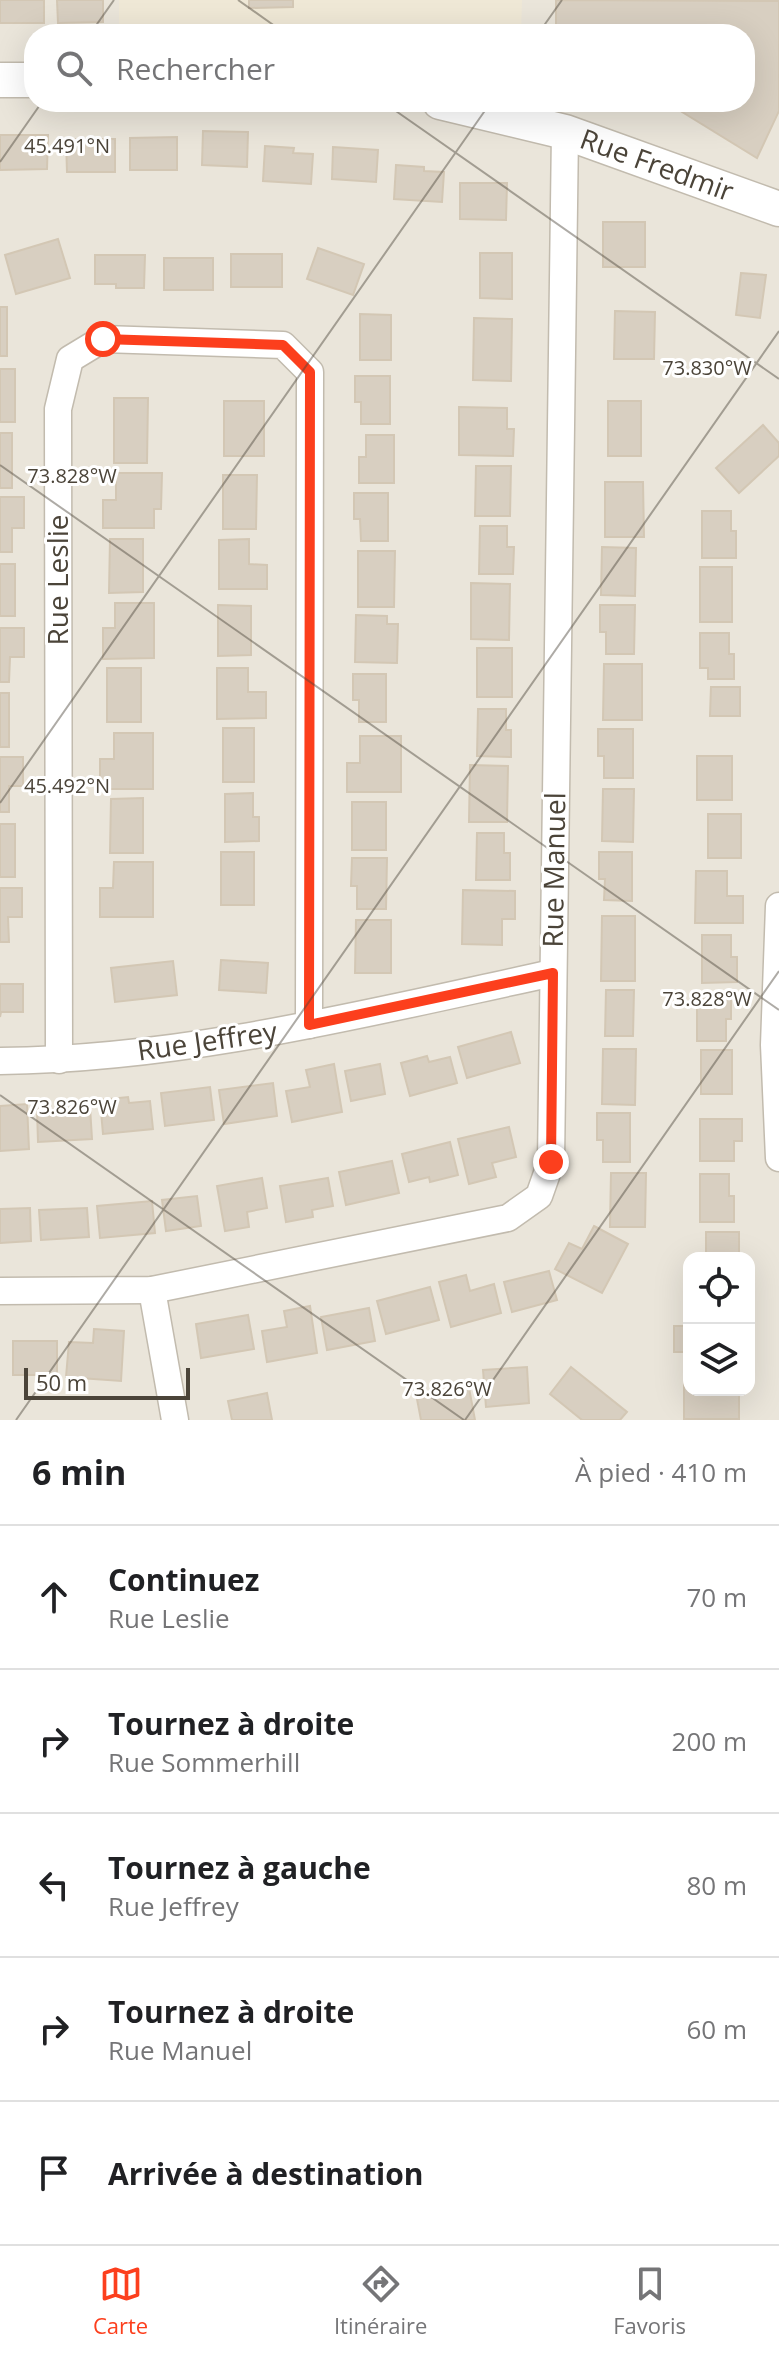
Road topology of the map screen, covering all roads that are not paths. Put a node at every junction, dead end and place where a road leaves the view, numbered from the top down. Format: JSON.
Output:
{"nodes":[{"id":1,"x":0,"y":80,"type":"edge"},
{"id":2,"x":24,"y":80,"type":"edge"},
{"id":3,"x":482,"y":112,"type":"edge"},
{"id":4,"x":565,"y":132,"type":"junction"},
{"id":5,"x":779,"y":209,"type":"edge"},
{"id":6,"x":779,"y":906,"type":"edge"},
{"id":7,"x":553,"y":973,"type":"junction"},
{"id":8,"x":309,"y":1025,"type":"junction"},
{"id":9,"x":777,"y":1045,"type":"edge"},
{"id":10,"x":59,"y":1060,"type":"junction"},
{"id":11,"x":0,"y":1061,"type":"edge"},
{"id":12,"x":779,"y":1158,"type":"edge"},
{"id":13,"x":152,"y":1290,"type":"junction"},
{"id":14,"x":0,"y":1291,"type":"edge"},
{"id":15,"x":175,"y":1420,"type":"edge"}],
"edges":[{"from":1,"to":2,"type":"street"},
{"from":3,"to":4,"type":"street","name":"Rue Fredmir"},
{"from":4,"to":5,"type":"street","name":"Rue Fredmir"},
{"from":4,"to":7,"type":"street","name":"Rue Manuel"},
{"from":6,"to":9,"type":"street"},
{"from":7,"to":8,"type":"street","name":"Rue Jeffrey"},
{"from":7,"to":13,"type":"street","name":"Rue Manuel"},
{"from":8,"to":10,"type":"street","name":"Rue Jeffrey"},
{"from":8,"to":10,"type":"street","name":"Rue Leslie"},
{"from":9,"to":12,"type":"street"},
{"from":10,"to":11,"type":"street","name":"Rue Jeffrey"},
{"from":13,"to":14,"type":"street","name":"Rue Manuel"},
{"from":13,"to":15,"type":"street"}]}
